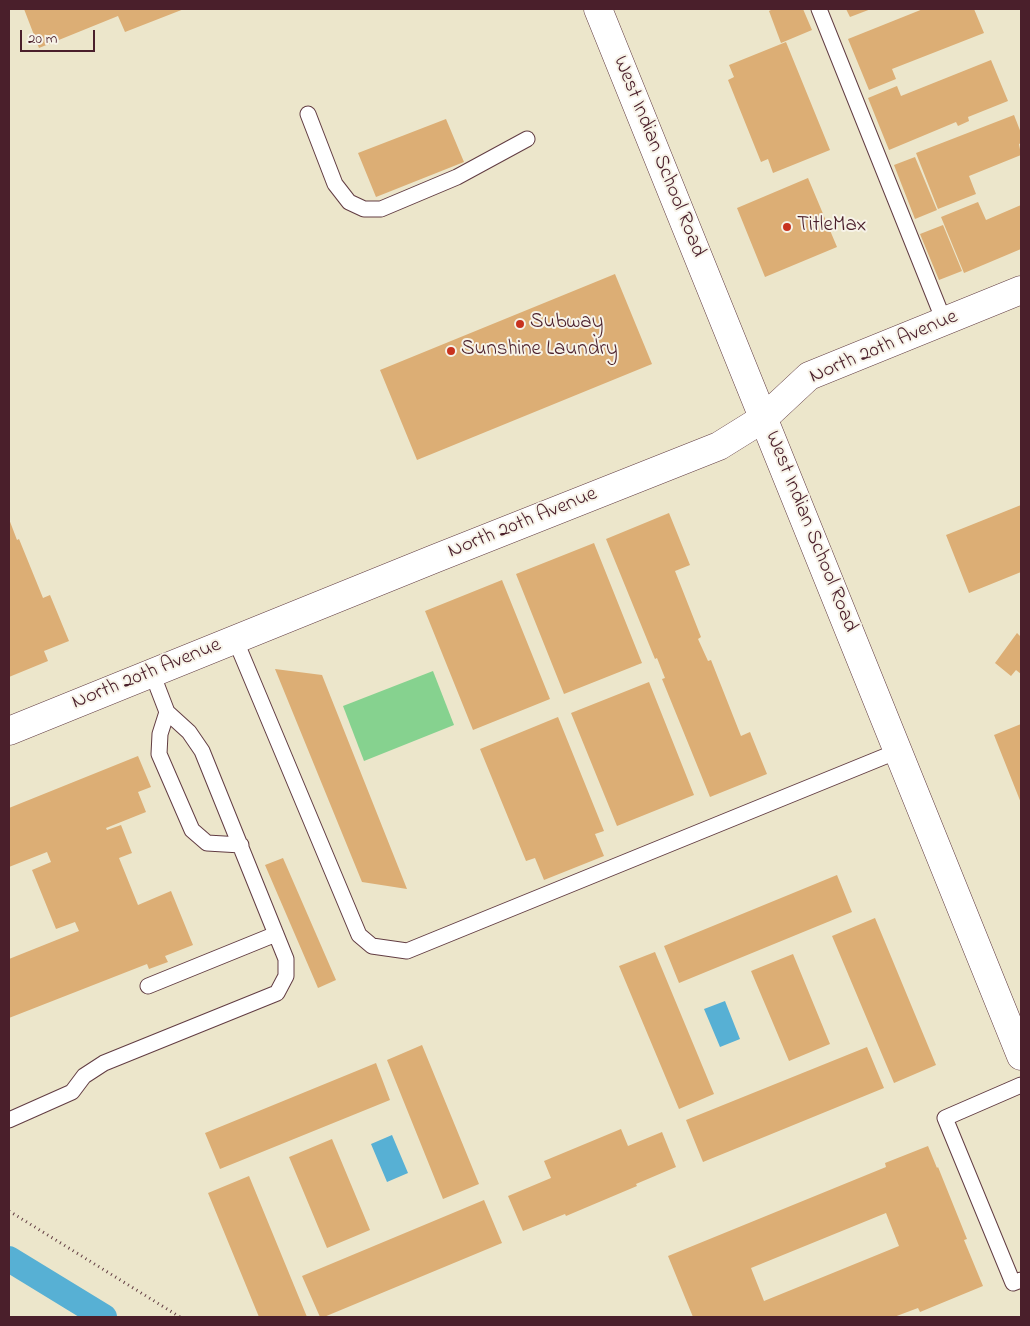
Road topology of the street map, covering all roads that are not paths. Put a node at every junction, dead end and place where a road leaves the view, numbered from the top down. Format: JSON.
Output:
{"nodes":[{"id":1,"x":598,"y":9,"type":"edge"},
{"id":2,"x":819,"y":9,"type":"edge"},
{"id":3,"x":308,"y":114,"type":"dead end"},
{"id":4,"x":527,"y":139,"type":"dead end"},
{"id":5,"x":1021,"y":290,"type":"edge"},
{"id":6,"x":944,"y":321,"type":"junction"},
{"id":7,"x":764,"y":418,"type":"junction"},
{"id":8,"x":235,"y":639,"type":"junction"},
{"id":9,"x":152,"y":673,"type":"junction"},
{"id":10,"x":167,"y":712,"type":"junction"},
{"id":11,"x":9,"y":731,"type":"edge"},
{"id":12,"x":898,"y":751,"type":"junction"},
{"id":13,"x":241,"y":845,"type":"junction"},
{"id":14,"x":276,"y":934,"type":"junction"},
{"id":15,"x":148,"y":986,"type":"dead end"},
{"id":16,"x":1021,"y":1056,"type":"edge"},
{"id":17,"x":1021,"y":1085,"type":"edge"},
{"id":18,"x":9,"y":1120,"type":"edge"},
{"id":19,"x":1021,"y":1280,"type":"edge"}],
"edges":[{"from":1,"to":7,"type":"main road","name":"West Indian School Road"},
{"from":2,"to":6,"type":"lane"},
{"from":3,"to":4,"type":"lane"},
{"from":5,"to":6,"type":"main road","name":"North 20th Avenue"},
{"from":6,"to":7,"type":"main road","name":"North 20th Avenue"},
{"from":7,"to":8,"type":"main road","name":"North 20th Avenue"},
{"from":7,"to":12,"type":"main road","name":"West Indian School Road"},
{"from":8,"to":9,"type":"main road","name":"North 20th Avenue"},
{"from":8,"to":12,"type":"lane"},
{"from":9,"to":10,"type":"lane"},
{"from":9,"to":11,"type":"main road","name":"North 20th Avenue"},
{"from":10,"to":13,"type":"lane"},
{"from":10,"to":13,"type":"lane"},
{"from":12,"to":16,"type":"main road","name":"West Indian School Road"},
{"from":13,"to":14,"type":"lane"},
{"from":14,"to":15,"type":"lane"},
{"from":14,"to":18,"type":"lane"},
{"from":17,"to":19,"type":"lane"}]}
